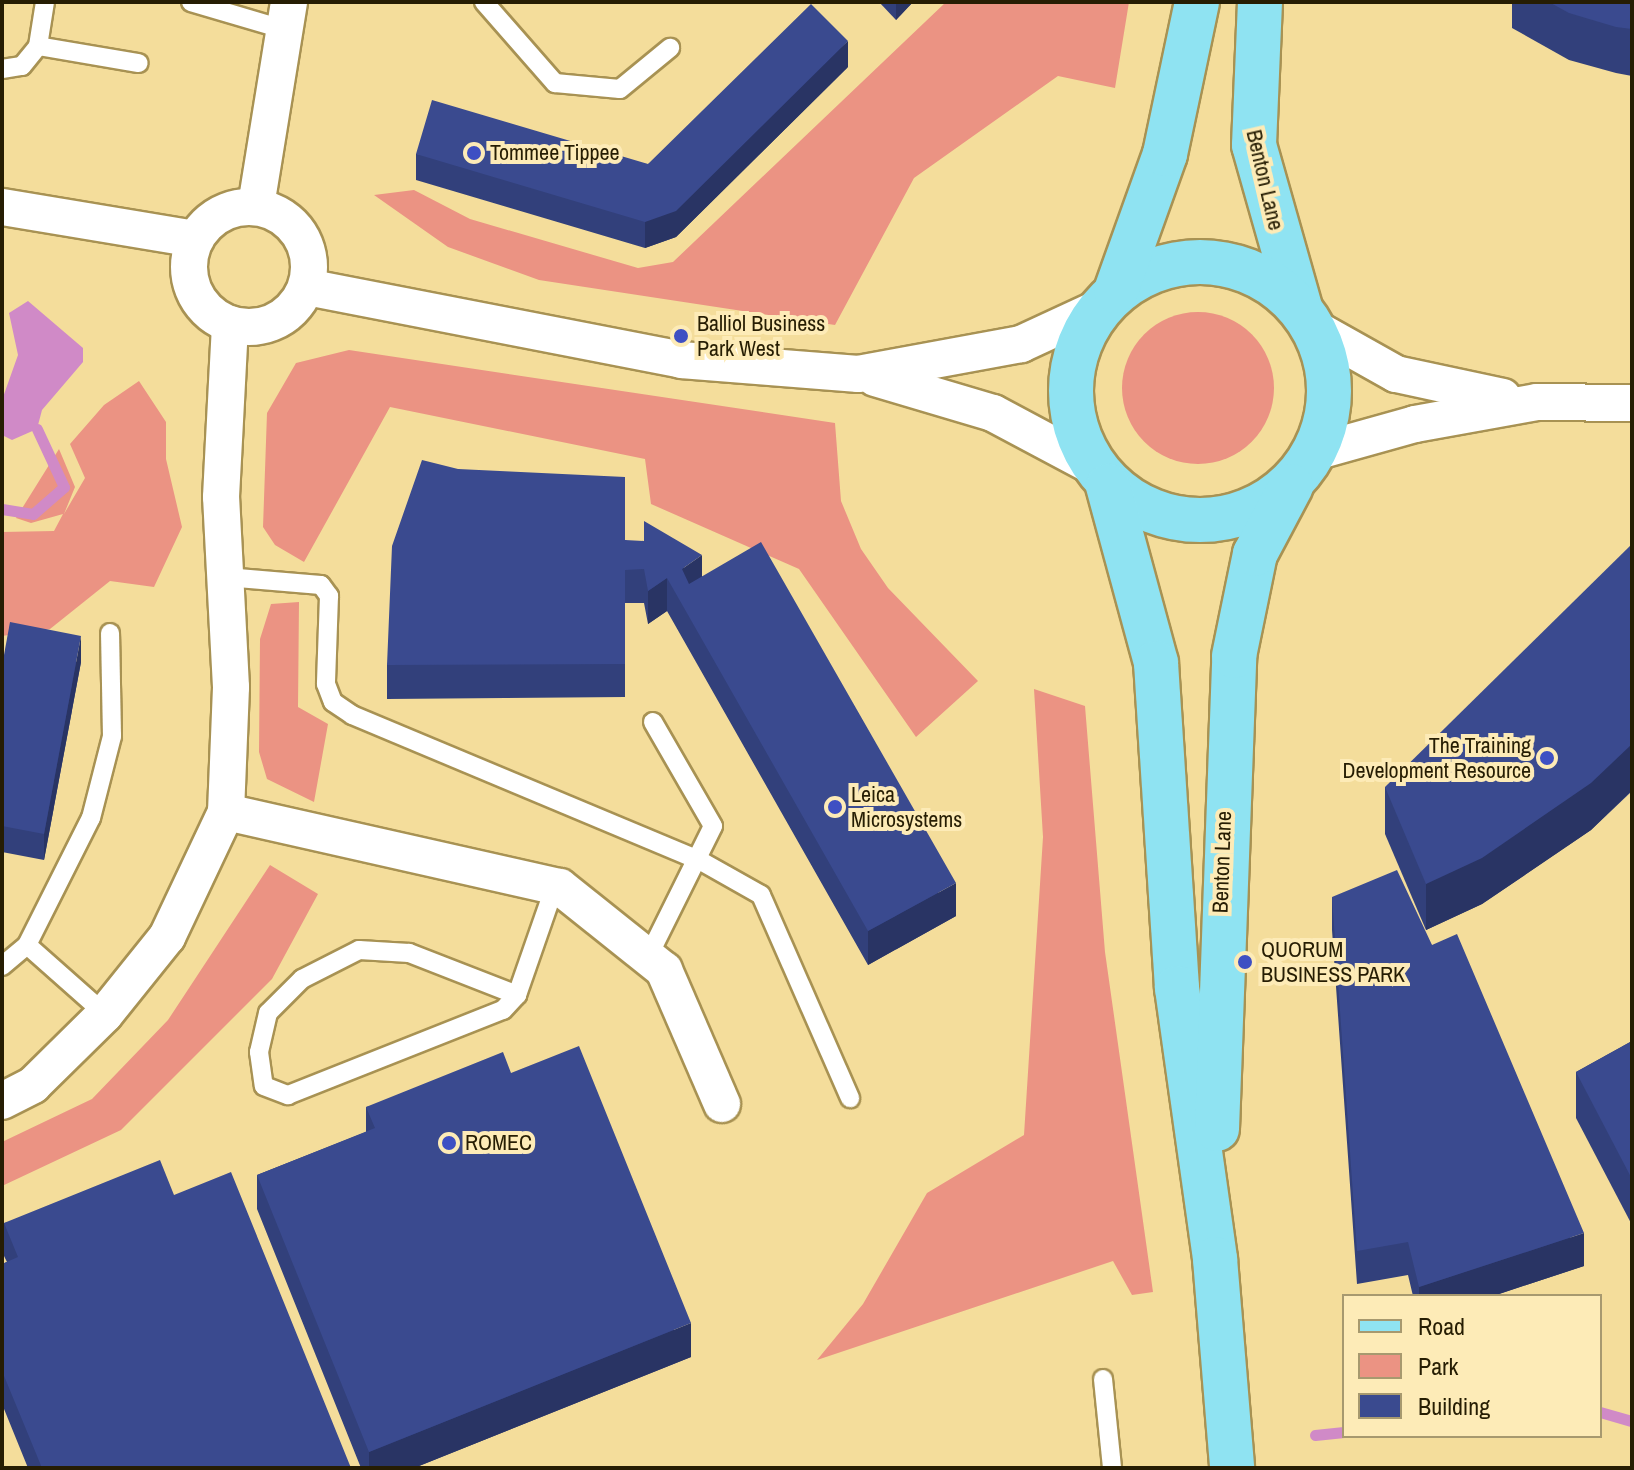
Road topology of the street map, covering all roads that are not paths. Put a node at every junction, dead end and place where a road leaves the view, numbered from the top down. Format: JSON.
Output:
{"nodes":[{"id":1,"x":45,"y":2,"type":"edge"},
{"id":2,"x":191,"y":2,"type":"edge"},
{"id":3,"x":484,"y":2,"type":"edge"},
{"id":4,"x":1197,"y":2,"type":"edge"},
{"id":5,"x":1260,"y":2,"type":"edge"},
{"id":6,"x":285,"y":16,"type":"edge"},
{"id":7,"x":38,"y":46,"type":"junction"},
{"id":8,"x":670,"y":48,"type":"dead end"},
{"id":9,"x":139,"y":63,"type":"dead end"},
{"id":10,"x":2,"y":69,"type":"edge"},
{"id":11,"x":256,"y":206,"type":"junction"},
{"id":12,"x":2,"y":207,"type":"edge"},
{"id":13,"x":195,"y":239,"type":"junction"},
{"id":14,"x":307,"y":287,"type":"junction"},
{"id":15,"x":1108,"y":300,"type":"junction"},
{"id":16,"x":1307,"y":318,"type":"junction"},
{"id":17,"x":230,"y":324,"type":"junction"},
{"id":18,"x":858,"y":374,"type":"junction"},
{"id":19,"x":1537,"y":402,"type":"junction"},
{"id":20,"x":1632,"y":403,"type":"edge"},
{"id":21,"x":1306,"y":465,"type":"junction"},
{"id":22,"x":1101,"y":477,"type":"junction"},
{"id":23,"x":226,"y":577,"type":"junction"},
{"id":24,"x":110,"y":633,"type":"dead end"},
{"id":25,"x":653,"y":722,"type":"dead end"},
{"id":26,"x":226,"y":812,"type":"junction"},
{"id":27,"x":699,"y":860,"type":"junction"},
{"id":28,"x":555,"y":886,"type":"junction"},
{"id":29,"x":27,"y":945,"type":"junction"},
{"id":30,"x":648,"y":957,"type":"junction"},
{"id":31,"x":2,"y":966,"type":"edge"},
{"id":32,"x":517,"y":995,"type":"junction"},
{"id":33,"x":105,"y":1014,"type":"junction"},
{"id":34,"x":850,"y":1098,"type":"dead end"},
{"id":35,"x":2,"y":1101,"type":"edge"},
{"id":36,"x":722,"y":1104,"type":"dead end"},
{"id":37,"x":1215,"y":1259,"type":"junction"},
{"id":38,"x":1103,"y":1379,"type":"dead end"},
{"id":39,"x":1112,"y":1468,"type":"edge"},
{"id":40,"x":1232,"y":1468,"type":"edge"}],
"edges":[{"from":1,"to":7,"type":"lane"},
{"from":2,"to":6,"type":"lane"},
{"from":3,"to":8,"type":"lane"},
{"from":4,"to":15,"type":"main road"},
{"from":5,"to":16,"type":"main road","name":"Benton Lane"},
{"from":6,"to":11,"type":"street"},
{"from":7,"to":9,"type":"lane"},
{"from":7,"to":10,"type":"lane"},
{"from":11,"to":13,"type":"street"},
{"from":11,"to":14,"type":"street"},
{"from":12,"to":13,"type":"street"},
{"from":13,"to":17,"type":"street"},
{"from":14,"to":17,"type":"street"},
{"from":14,"to":18,"type":"street"},
{"from":15,"to":16,"type":"main road"},
{"from":15,"to":18,"type":"street"},
{"from":15,"to":22,"type":"main road"},
{"from":16,"to":19,"type":"street"},
{"from":16,"to":21,"type":"main road"},
{"from":17,"to":23,"type":"street"},
{"from":18,"to":22,"type":"street"},
{"from":19,"to":20,"type":"street"},
{"from":19,"to":21,"type":"street"},
{"from":21,"to":22,"type":"main road"},
{"from":21,"to":37,"type":"main road","name":"Benton Lane"},
{"from":22,"to":37,"type":"main road","name":"Benton Lane"},
{"from":23,"to":26,"type":"street"},
{"from":23,"to":27,"type":"lane"},
{"from":24,"to":29,"type":"lane"},
{"from":25,"to":27,"type":"lane"},
{"from":26,"to":28,"type":"street"},
{"from":26,"to":33,"type":"street"},
{"from":27,"to":30,"type":"lane"},
{"from":27,"to":34,"type":"lane"},
{"from":28,"to":30,"type":"street"},
{"from":28,"to":32,"type":"lane"},
{"from":29,"to":31,"type":"lane"},
{"from":29,"to":33,"type":"lane"},
{"from":30,"to":36,"type":"street"},
{"from":32,"to":32,"type":"lane"},
{"from":33,"to":35,"type":"street"},
{"from":37,"to":40,"type":"main road","name":"Benton Lane"},
{"from":38,"to":39,"type":"lane"}]}
